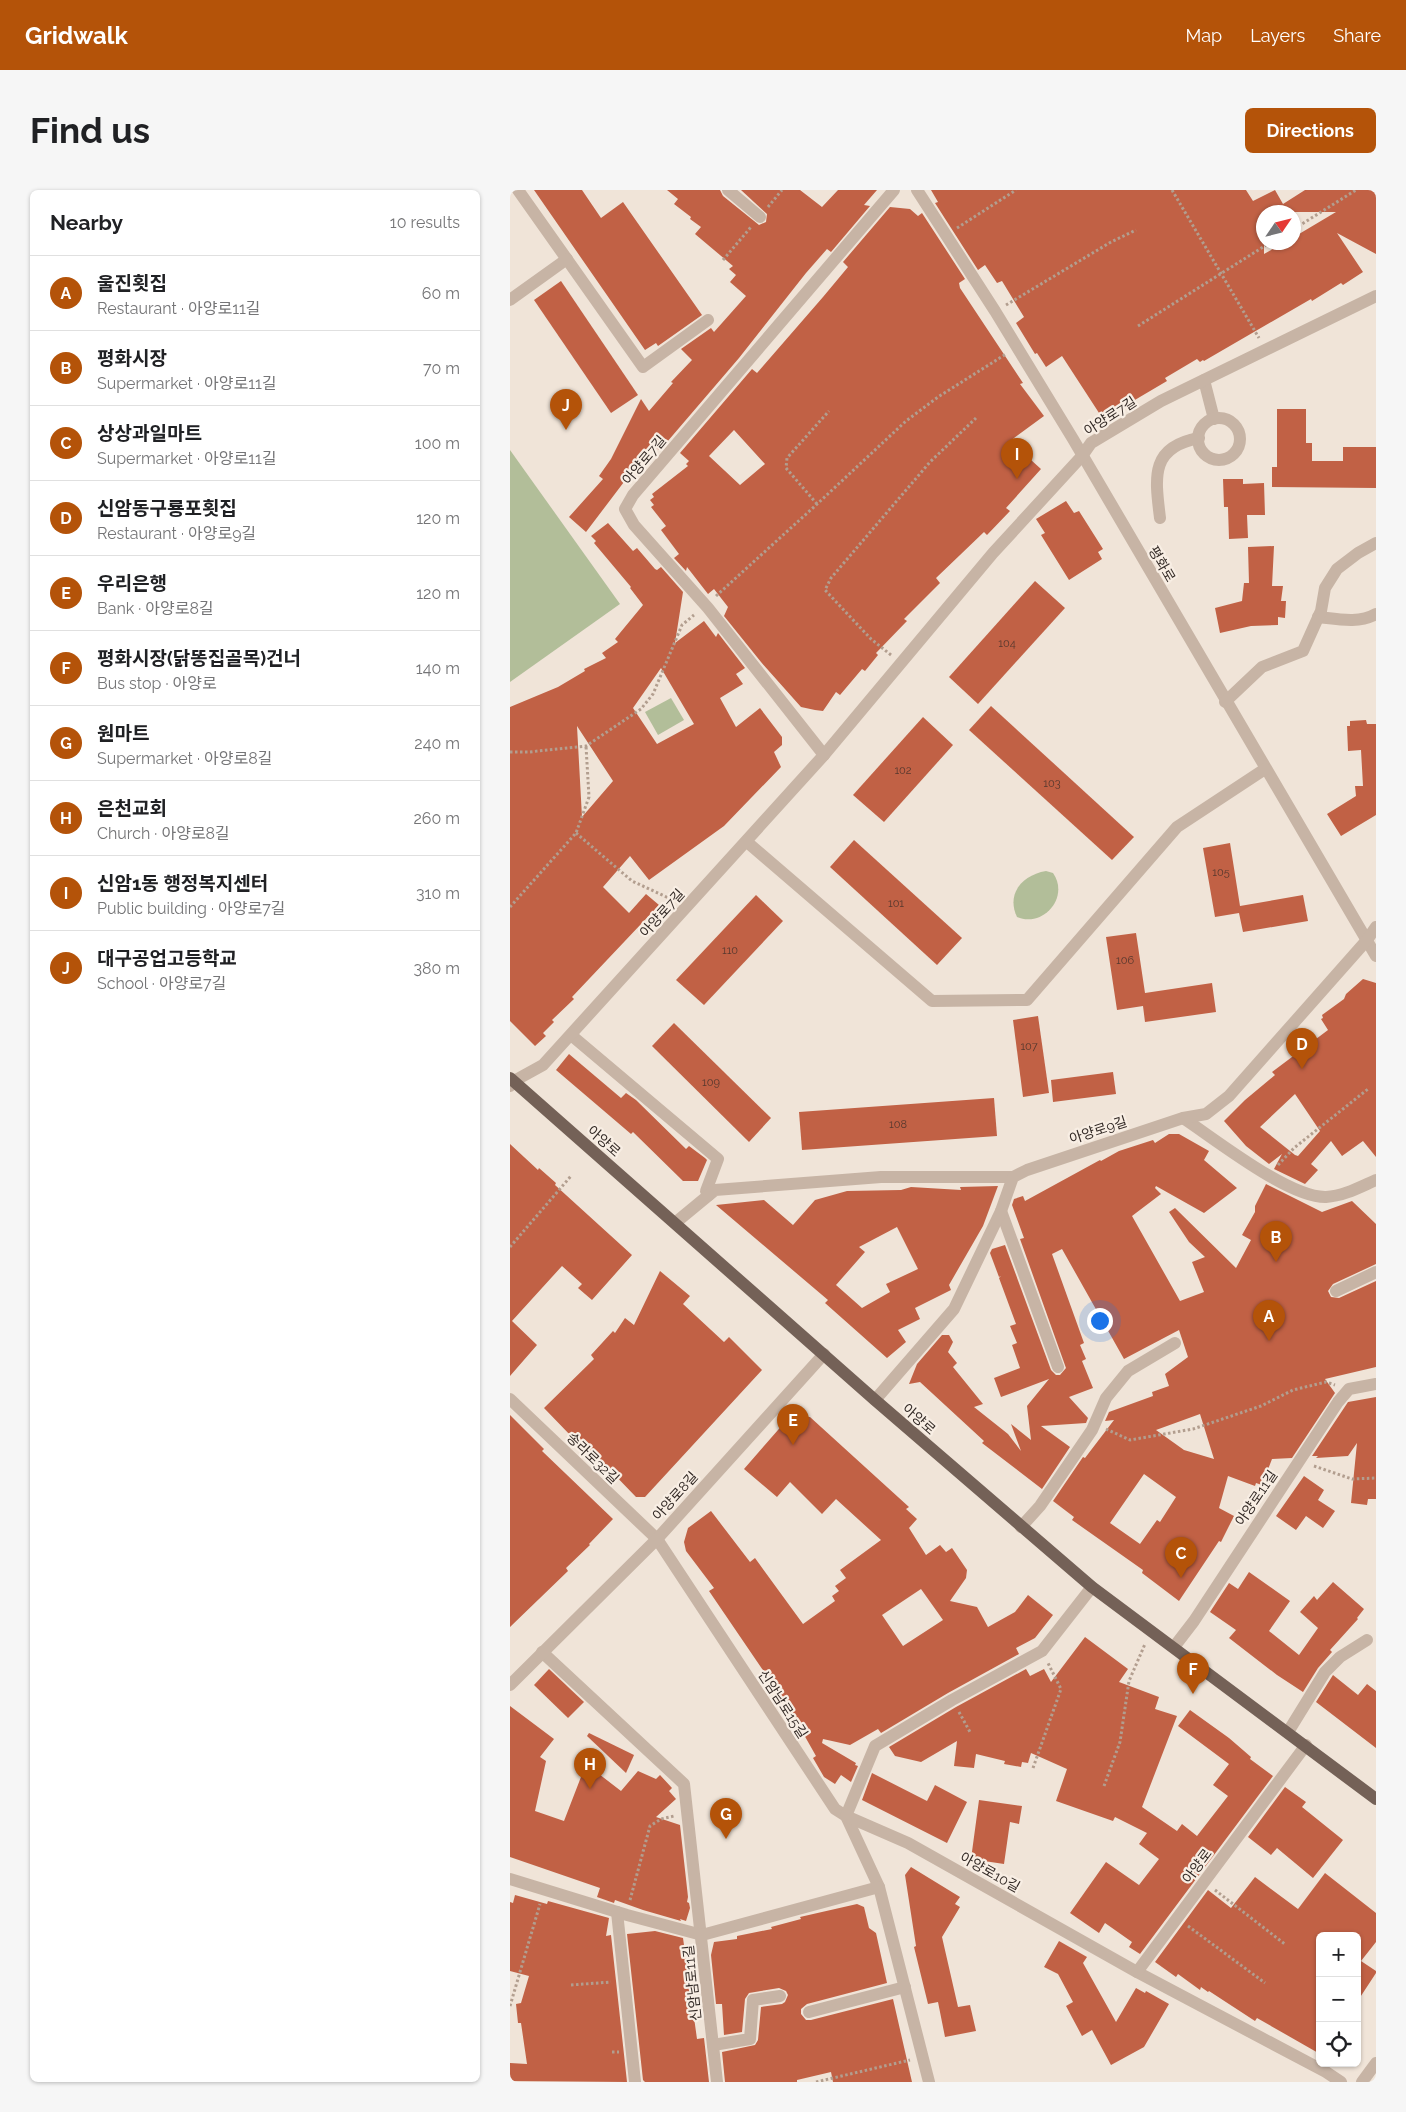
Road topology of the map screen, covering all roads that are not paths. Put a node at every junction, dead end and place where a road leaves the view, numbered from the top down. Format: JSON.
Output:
{"nodes":[{"id":1,"x":518,"y":190,"type":"edge"},
{"id":2,"x":728,"y":190,"type":"edge"},
{"id":3,"x":894,"y":190,"type":"edge"},
{"id":4,"x":917,"y":190,"type":"edge"},
{"id":5,"x":760,"y":217,"type":"dead end"},
{"id":6,"x":567,"y":259,"type":"junction"},
{"id":7,"x":1376,"y":296,"type":"edge"},
{"id":8,"x":510,"y":300,"type":"edge"},
{"id":9,"x":708,"y":320,"type":"dead end"},
{"id":10,"x":1204,"y":380,"type":"junction"},
{"id":11,"x":1214,"y":419,"type":"junction"},
{"id":12,"x":1199,"y":438,"type":"junction"},
{"id":13,"x":1082,"y":456,"type":"junction"},
{"id":14,"x":1160,"y":518,"type":"dead end"},
{"id":15,"x":1374,"y":546,"type":"edge"},
{"id":16,"x":1376,"y":614,"type":"edge"},
{"id":17,"x":1318,"y":617,"type":"junction"},
{"id":18,"x":1225,"y":702,"type":"junction"},
{"id":19,"x":824,"y":755,"type":"junction"},
{"id":20,"x":1265,"y":769,"type":"junction"},
{"id":21,"x":747,"y":842,"type":"junction"},
{"id":22,"x":1376,"y":926,"type":"edge"},
{"id":23,"x":1367,"y":940,"type":"junction"},
{"id":24,"x":1376,"y":956,"type":"edge"},
{"id":25,"x":571,"y":1035,"type":"junction"},
{"id":26,"x":511,"y":1082,"type":"edge"},
{"id":27,"x":1183,"y":1118,"type":"junction"},
{"id":28,"x":1013,"y":1177,"type":"junction"},
{"id":29,"x":1376,"y":1180,"type":"edge"},
{"id":30,"x":709,"y":1195,"type":"junction"},
{"id":31,"x":1001,"y":1211,"type":"junction"},
{"id":32,"x":675,"y":1223,"type":"junction"},
{"id":33,"x":1376,"y":1272,"type":"edge"},
{"id":34,"x":1336,"y":1291,"type":"dead end"},
{"id":35,"x":1175,"y":1343,"type":"dead end"},
{"id":36,"x":824,"y":1354,"type":"junction"},
{"id":37,"x":1058,"y":1367,"type":"dead end"},
{"id":38,"x":1376,"y":1384,"type":"edge"},
{"id":39,"x":875,"y":1400,"type":"junction"},
{"id":40,"x":511,"y":1401,"type":"edge"},
{"id":41,"x":1021,"y":1527,"type":"junction"},
{"id":42,"x":657,"y":1539,"type":"junction"},
{"id":43,"x":1092,"y":1586,"type":"junction"},
{"id":44,"x":1367,"y":1640,"type":"dead end"},
{"id":45,"x":1174,"y":1647,"type":"junction"},
{"id":46,"x":542,"y":1652,"type":"junction"},
{"id":47,"x":510,"y":1685,"type":"edge"},
{"id":48,"x":1288,"y":1732,"type":"junction"},
{"id":49,"x":1306,"y":1745,"type":"junction"},
{"id":50,"x":1376,"y":1799,"type":"edge"},
{"id":51,"x":846,"y":1816,"type":"junction"},
{"id":52,"x":510,"y":1879,"type":"edge"},
{"id":53,"x":879,"y":1887,"type":"junction"},
{"id":54,"x":622,"y":1914,"type":"junction"},
{"id":55,"x":702,"y":1935,"type":"junction"},
{"id":56,"x":1137,"y":1972,"type":"junction"},
{"id":57,"x":905,"y":1987,"type":"junction"},
{"id":58,"x":780,"y":1996,"type":"dead end"},
{"id":59,"x":809,"y":2012,"type":"dead end"},
{"id":60,"x":713,"y":2045,"type":"junction"},
{"id":61,"x":1376,"y":2063,"type":"edge"},
{"id":62,"x":635,"y":2082,"type":"edge"},
{"id":63,"x":717,"y":2082,"type":"edge"},
{"id":64,"x":929,"y":2082,"type":"edge"},
{"id":65,"x":1341,"y":2082,"type":"edge"},
{"id":66,"x":1362,"y":2082,"type":"edge"}],
"edges":[{"from":1,"to":6,"type":"street"},
{"from":2,"to":5,"type":"street"},
{"from":3,"to":19,"type":"street","name":"아양로7길"},
{"from":4,"to":13,"type":"street","name":"평화로"},
{"from":6,"to":8,"type":"street"},
{"from":6,"to":9,"type":"street"},
{"from":7,"to":10,"type":"street","name":"아양로7길"},
{"from":10,"to":11,"type":"street"},
{"from":10,"to":13,"type":"street","name":"아양로7길"},
{"from":11,"to":12,"type":"street"},
{"from":11,"to":12,"type":"street"},
{"from":12,"to":14,"type":"street"},
{"from":13,"to":18,"type":"street","name":"평화로"},
{"from":13,"to":19,"type":"street","name":"아양로7길"},
{"from":15,"to":17,"type":"street"},
{"from":16,"to":17,"type":"street"},
{"from":17,"to":18,"type":"street"},
{"from":18,"to":20,"type":"street","name":"평화로"},
{"from":19,"to":21,"type":"street","name":"아양로7길"},
{"from":20,"to":21,"type":"street"},
{"from":20,"to":23,"type":"street","name":"평화로"},
{"from":21,"to":25,"type":"street","name":"아양로7길"},
{"from":22,"to":23,"type":"street","name":"아양로9길"},
{"from":23,"to":24,"type":"street","name":"평화로"},
{"from":23,"to":27,"type":"street","name":"아양로9길"},
{"from":25,"to":26,"type":"street","name":"아양로7길"},
{"from":25,"to":30,"type":"street"},
{"from":26,"to":32,"type":"main road","name":"아양로"},
{"from":27,"to":28,"type":"street","name":"아양로9길"},
{"from":27,"to":29,"type":"street"},
{"from":28,"to":30,"type":"street"},
{"from":28,"to":31,"type":"street"},
{"from":30,"to":32,"type":"street"},
{"from":31,"to":37,"type":"street"},
{"from":31,"to":39,"type":"street"},
{"from":32,"to":36,"type":"main road","name":"아양로"},
{"from":33,"to":34,"type":"street"},
{"from":35,"to":41,"type":"street"},
{"from":36,"to":39,"type":"main road","name":"아양로"},
{"from":36,"to":42,"type":"street","name":"아양로8길"},
{"from":38,"to":45,"type":"street","name":"아양로11길"},
{"from":39,"to":41,"type":"main road","name":"아양로"},
{"from":40,"to":42,"type":"street","name":"송라로32길"},
{"from":41,"to":43,"type":"main road","name":"아양로"},
{"from":42,"to":46,"type":"street","name":"아양로8길"},
{"from":42,"to":51,"type":"street","name":"신암남로15길"},
{"from":43,"to":45,"type":"main road","name":"아양로"},
{"from":43,"to":51,"type":"street"},
{"from":44,"to":48,"type":"street"},
{"from":45,"to":48,"type":"main road","name":"아양로"},
{"from":46,"to":47,"type":"street","name":"아양로8길"},
{"from":46,"to":55,"type":"street"},
{"from":48,"to":49,"type":"main road","name":"아양로"},
{"from":49,"to":50,"type":"main road","name":"아양로"},
{"from":49,"to":56,"type":"street","name":"아양로"},
{"from":51,"to":53,"type":"street","name":"신암남로15길"},
{"from":51,"to":56,"type":"street","name":"아양로10길"},
{"from":52,"to":54,"type":"street","name":"신암남로11길"},
{"from":53,"to":55,"type":"street"},
{"from":53,"to":57,"type":"street","name":"신암남로15길"},
{"from":54,"to":55,"type":"street","name":"신암남로11길"},
{"from":54,"to":62,"type":"street"},
{"from":55,"to":60,"type":"street","name":"신암남로11길"},
{"from":56,"to":65,"type":"street","name":"아양로10길"},
{"from":57,"to":59,"type":"street"},
{"from":57,"to":64,"type":"street","name":"신암남로15길"},
{"from":58,"to":60,"type":"street"},
{"from":60,"to":63,"type":"street","name":"신암남로11길"},
{"from":61,"to":66,"type":"street"}]}
